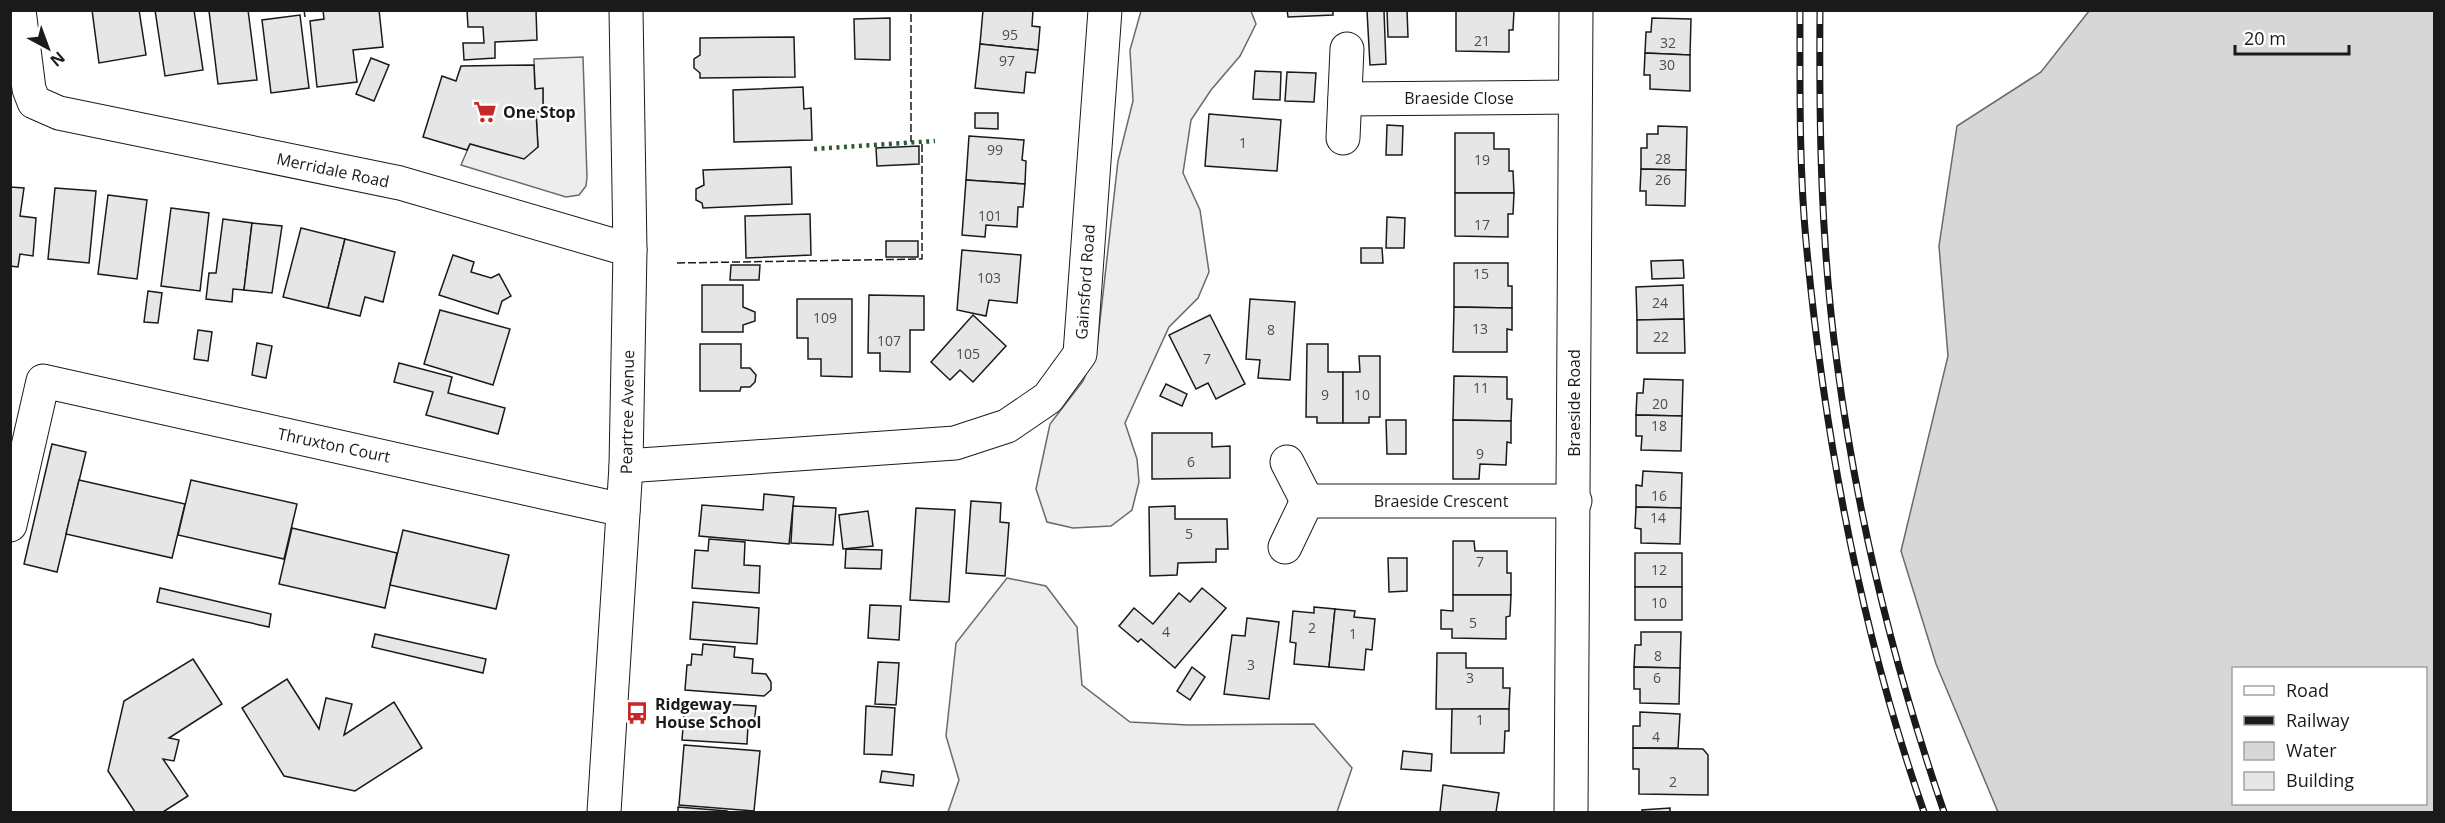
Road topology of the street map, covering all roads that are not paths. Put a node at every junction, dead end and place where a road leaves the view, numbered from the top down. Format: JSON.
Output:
{"nodes":[{"id":1,"x":19,"y":10,"type":"edge"},
{"id":2,"x":626,"y":10,"type":"edge"},
{"id":3,"x":1106,"y":10,"type":"edge"},
{"id":4,"x":1576,"y":10,"type":"edge"},
{"id":5,"x":1347,"y":49,"type":"dead end"},
{"id":6,"x":1574,"y":98,"type":"junction"},
{"id":7,"x":1345,"y":99,"type":"junction"},
{"id":8,"x":22,"y":108,"type":"edge"},
{"id":9,"x":1343,"y":138,"type":"dead end"},
{"id":10,"x":630,"y":250,"type":"junction"},
{"id":11,"x":1287,"y":462,"type":"dead end"},
{"id":12,"x":626,"y":466,"type":"junction"},
{"id":13,"x":1307,"y":501,"type":"junction"},
{"id":14,"x":1575,"y":501,"type":"junction"},
{"id":15,"x":623,"y":510,"type":"junction"},
{"id":16,"x":10,"y":525,"type":"edge"},
{"id":17,"x":1285,"y":547,"type":"dead end"},
{"id":18,"x":1572,"y":804,"type":"edge"},
{"id":19,"x":604,"y":813,"type":"edge"}],
"edges":[{"from":1,"to":8,"type":"street","name":"Merridale Road"},
{"from":2,"to":10,"type":"street","name":"Peartree Avenue"},
{"from":3,"to":12,"type":"street","name":"Gainsford Road"},
{"from":4,"to":6,"type":"street","name":"Braeside Road"},
{"from":5,"to":7,"type":"street"},
{"from":6,"to":7,"type":"street","name":"Braeside Close"},
{"from":6,"to":14,"type":"street","name":"Braeside Road"},
{"from":7,"to":9,"type":"street"},
{"from":8,"to":10,"type":"street","name":"Merridale Road"},
{"from":10,"to":12,"type":"street","name":"Peartree Avenue"},
{"from":11,"to":13,"type":"street"},
{"from":12,"to":15,"type":"street","name":"Peartree Avenue"},
{"from":13,"to":14,"type":"street","name":"Braeside Crescent"},
{"from":13,"to":17,"type":"street"},
{"from":14,"to":18,"type":"street","name":"Braeside Road"},
{"from":15,"to":16,"type":"street","name":"Thruxton Court"},
{"from":15,"to":19,"type":"street","name":"Peartree Avenue"}]}
